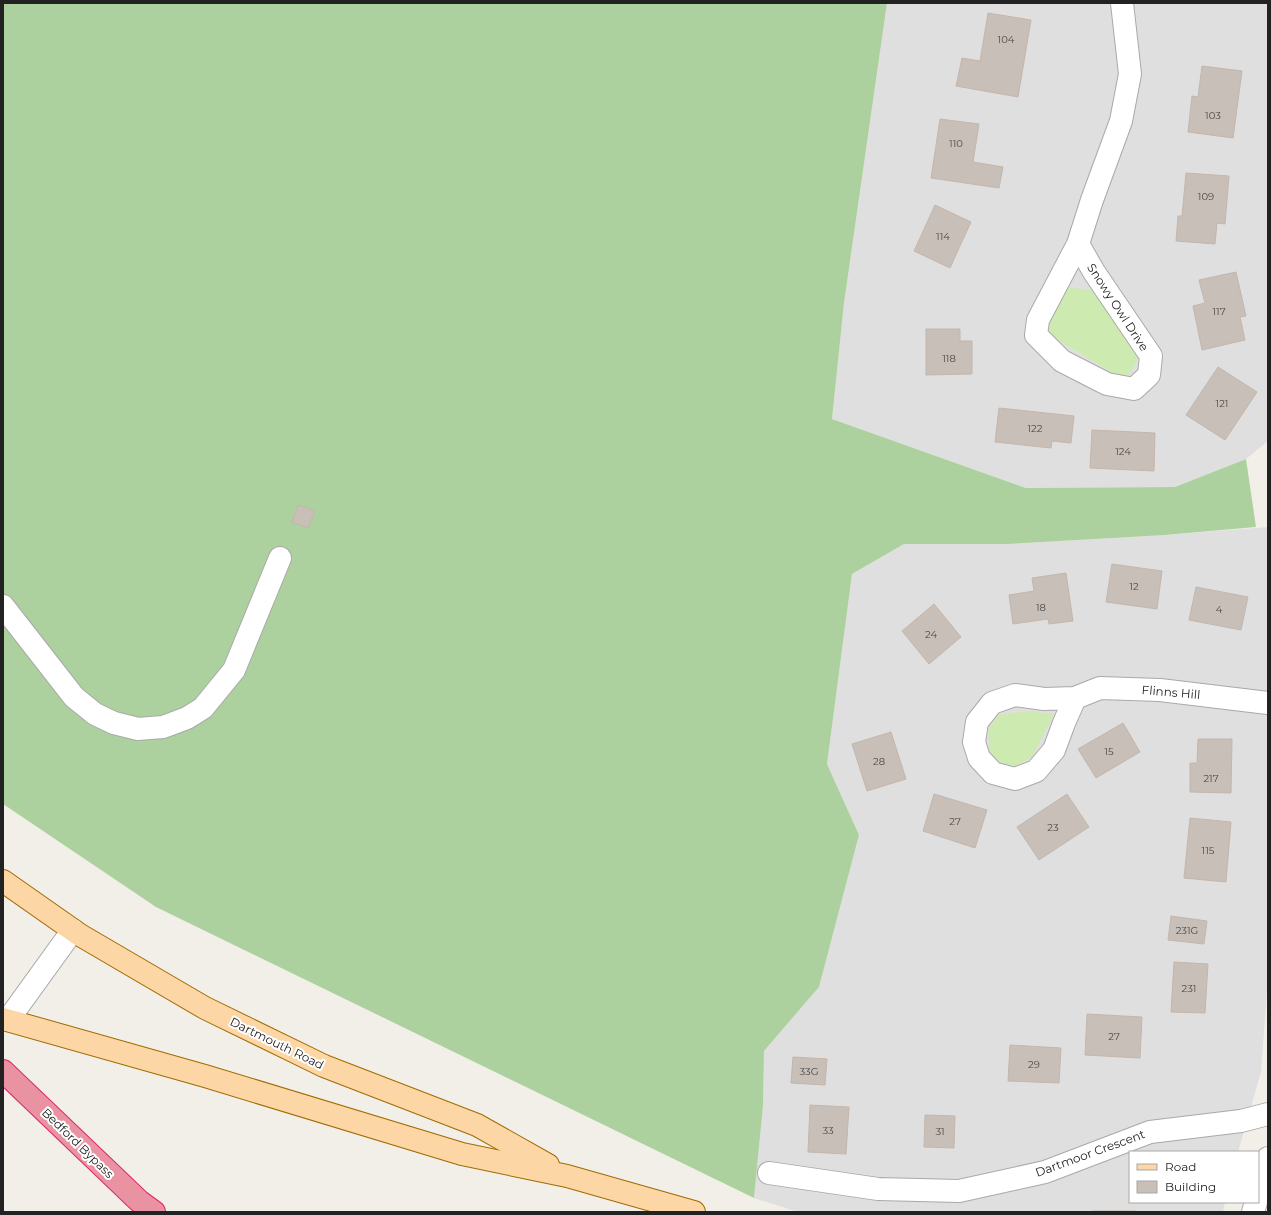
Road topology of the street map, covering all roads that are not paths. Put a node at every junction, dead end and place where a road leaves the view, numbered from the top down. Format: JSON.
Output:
{"nodes":[{"id":1,"x":1122,"y":3,"type":"edge"},
{"id":2,"x":1078,"y":244,"type":"junction"},
{"id":3,"x":280,"y":558,"type":"dead end"},
{"id":4,"x":3,"y":606,"type":"edge"},
{"id":5,"x":1075,"y":698,"type":"junction"},
{"id":6,"x":1268,"y":703,"type":"edge"},
{"id":7,"x":3,"y":881,"type":"edge"},
{"id":8,"x":73,"y":930,"type":"junction"},
{"id":9,"x":6,"y":1019,"type":"edge"},
{"id":10,"x":3,"y":1071,"type":"edge"},
{"id":11,"x":1268,"y":1114,"type":"edge"},
{"id":12,"x":1268,"y":1158,"type":"edge"},
{"id":13,"x":769,"y":1173,"type":"dead end"},
{"id":14,"x":567,"y":1176,"type":"junction"},
{"id":15,"x":1259,"y":1190,"type":"edge"},
{"id":16,"x":154,"y":1212,"type":"edge"},
{"id":17,"x":694,"y":1212,"type":"edge"}],
"edges":[{"from":1,"to":2,"type":"street","name":"Snowy Owl Drive"},
{"from":2,"to":2,"type":"street","name":"Snowy Owl Drive"},
{"from":3,"to":4,"type":"street"},
{"from":5,"to":5,"type":"street","name":"Flinns Hill"},
{"from":5,"to":6,"type":"street","name":"Flinns Hill"},
{"from":7,"to":8,"type":"main road","name":"Dartmouth Road"},
{"from":8,"to":9,"type":"street"},
{"from":8,"to":14,"type":"main road","name":"Dartmouth Road"},
{"from":9,"to":14,"type":"main road","name":"Dartmouth Road"},
{"from":10,"to":16,"type":"highway","name":"Bedford Bypass"},
{"from":11,"to":13,"type":"street","name":"Dartmoor Crescent"},
{"from":12,"to":15,"type":"street"},
{"from":14,"to":17,"type":"main road","name":"Dartmouth Road"}]}
